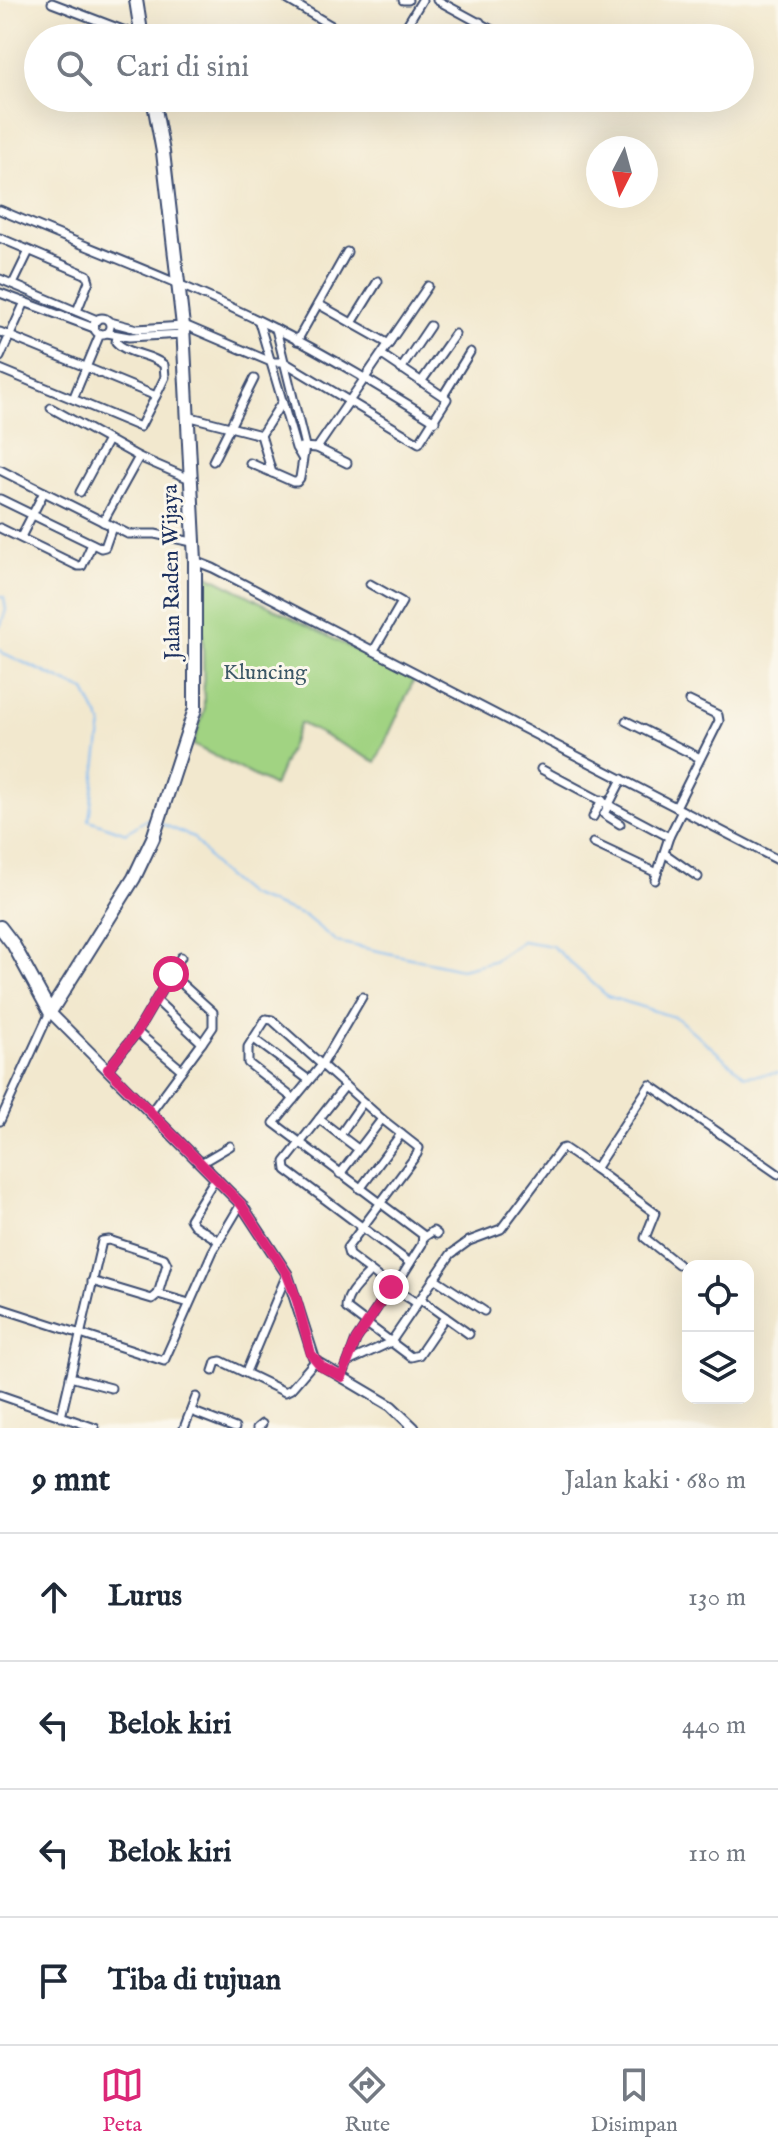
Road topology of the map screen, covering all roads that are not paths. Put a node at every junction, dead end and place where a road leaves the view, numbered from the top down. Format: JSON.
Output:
{"nodes":[{"id":1,"x":136,"y":0,"type":"edge"},
{"id":2,"x":288,"y":0,"type":"edge"},
{"id":3,"x":422,"y":0,"type":"edge"},
{"id":4,"x":437,"y":0,"type":"edge"},
{"id":5,"x":52,"y":3,"type":"dead end"},
{"id":6,"x":480,"y":22,"type":"joint"},
{"id":7,"x":107,"y":24,"type":"edge"},
{"id":8,"x":140,"y":24,"type":"edge"},
{"id":9,"x":328,"y":24,"type":"edge"},
{"id":10,"x":407,"y":24,"type":"edge"},
{"id":11,"x":483,"y":24,"type":"edge"},
{"id":12,"x":156,"y":112,"type":"edge"},
{"id":13,"x":0,"y":210,"type":"edge"},
{"id":14,"x":0,"y":238,"type":"edge"},
{"id":15,"x":29,"y":251,"type":"junction"},
{"id":16,"x":347,"y":252,"type":"dead end"},
{"id":17,"x":0,"y":279,"type":"edge"},
{"id":18,"x":378,"y":281,"type":"dead end"},
{"id":19,"x":13,"y":284,"type":"junction"},
{"id":20,"x":179,"y":284,"type":"junction"},
{"id":21,"x":428,"y":286,"type":"dead end"},
{"id":22,"x":0,"y":293,"type":"edge"},
{"id":23,"x":25,"y":302,"type":"junction"},
{"id":24,"x":318,"y":304,"type":"junction"},
{"id":25,"x":77,"y":311,"type":"junction"},
{"id":26,"x":110,"y":322,"type":"junction"},
{"id":27,"x":259,"y":322,"type":"junction"},
{"id":28,"x":352,"y":323,"type":"junction"},
{"id":29,"x":430,"y":326,"type":"dead end"},
{"id":30,"x":183,"y":328,"type":"junction"},
{"id":31,"x":100,"y":329,"type":"junction"},
{"id":32,"x":276,"y":329,"type":"junction"},
{"id":33,"x":0,"y":332,"type":"edge"},
{"id":34,"x":147,"y":333,"type":"junction"},
{"id":35,"x":455,"y":334,"type":"dead end"},
{"id":36,"x":9,"y":336,"type":"junction"},
{"id":37,"x":117,"y":337,"type":"junction"},
{"id":38,"x":297,"y":341,"type":"junction"},
{"id":39,"x":389,"y":344,"type":"junction"},
{"id":40,"x":470,"y":352,"type":"dead end"},
{"id":41,"x":382,"y":355,"type":"junction"},
{"id":42,"x":0,"y":357,"type":"edge"},
{"id":43,"x":271,"y":362,"type":"junction"},
{"id":44,"x":284,"y":362,"type":"junction"},
{"id":45,"x":86,"y":366,"type":"junction"},
{"id":46,"x":0,"y":369,"type":"edge"},
{"id":47,"x":401,"y":369,"type":"junction"},
{"id":48,"x":367,"y":378,"type":"junction"},
{"id":49,"x":254,"y":379,"type":"dead end"},
{"id":50,"x":421,"y":382,"type":"junction"},
{"id":51,"x":156,"y":396,"type":"junction"},
{"id":52,"x":443,"y":396,"type":"junction"},
{"id":53,"x":73,"y":399,"type":"junction"},
{"id":54,"x":349,"y":401,"type":"junction"},
{"id":55,"x":282,"y":402,"type":"junction"},
{"id":56,"x":51,"y":408,"type":"dead end"},
{"id":57,"x":187,"y":416,"type":"junction"},
{"id":58,"x":435,"y":421,"type":"junction"},
{"id":59,"x":231,"y":427,"type":"junction"},
{"id":60,"x":261,"y":435,"type":"junction"},
{"id":61,"x":108,"y":440,"type":"junction"},
{"id":62,"x":301,"y":447,"type":"junction"},
{"id":63,"x":317,"y":448,"type":"junction"},
{"id":64,"x":139,"y":457,"type":"junction"},
{"id":65,"x":213,"y":461,"type":"dead end"},
{"id":66,"x":250,"y":463,"type":"dead end"},
{"id":67,"x":347,"y":463,"type":"dead end"},
{"id":68,"x":0,"y":470,"type":"edge"},
{"id":69,"x":272,"y":473,"type":"junction"},
{"id":70,"x":190,"y":479,"type":"junction"},
{"id":71,"x":44,"y":492,"type":"junction"},
{"id":72,"x":80,"y":492,"type":"dead end"},
{"id":73,"x":0,"y":499,"type":"edge"},
{"id":74,"x":32,"y":514,"type":"junction"},
{"id":75,"x":103,"y":522,"type":"junction"},
{"id":76,"x":112,"y":527,"type":"junction"},
{"id":77,"x":0,"y":528,"type":"edge"},
{"id":78,"x":21,"y":537,"type":"junction"},
{"id":79,"x":192,"y":542,"type":"junction"},
{"id":80,"x":92,"y":544,"type":"junction"},
{"id":81,"x":195,"y":561,"type":"junction"},
{"id":82,"x":370,"y":584,"type":"dead end"},
{"id":83,"x":374,"y":650,"type":"junction"},
{"id":84,"x":689,"y":701,"type":"dead end"},
{"id":85,"x":626,"y":721,"type":"dead end"},
{"id":86,"x":700,"y":758,"type":"junction"},
{"id":87,"x":541,"y":769,"type":"dead end"},
{"id":88,"x":622,"y":779,"type":"junction"},
{"id":89,"x":605,"y":802,"type":"junction"},
{"id":90,"x":679,"y":809,"type":"junction"},
{"id":91,"x":593,"y":817,"type":"dead end"},
{"id":92,"x":620,"y":824,"type":"dead end"},
{"id":93,"x":669,"y":837,"type":"junction"},
{"id":94,"x":593,"y":843,"type":"dead end"},
{"id":95,"x":664,"y":853,"type":"junction"},
{"id":96,"x":778,"y":860,"type":"edge"},
{"id":97,"x":698,"y":877,"type":"dead end"},
{"id":98,"x":0,"y":927,"type":"edge"},
{"id":99,"x":181,"y":957,"type":"dead end"},
{"id":100,"x":171,"y":974,"type":"junction"},
{"id":101,"x":362,"y":997,"type":"dead end"},
{"id":102,"x":156,"y":1000,"type":"junction"},
{"id":103,"x":50,"y":1012,"type":"junction"},
{"id":104,"x":137,"y":1032,"type":"junction"},
{"id":105,"x":254,"y":1039,"type":"junction"},
{"id":106,"x":202,"y":1043,"type":"junction"},
{"id":107,"x":322,"y":1065,"type":"junction"},
{"id":108,"x":108,"y":1069,"type":"junction"},
{"id":109,"x":182,"y":1070,"type":"junction"},
{"id":110,"x":309,"y":1080,"type":"junction"},
{"id":111,"x":345,"y":1086,"type":"junction"},
{"id":112,"x":294,"y":1099,"type":"junction"},
{"id":113,"x":363,"y":1102,"type":"junction"},
{"id":114,"x":151,"y":1112,"type":"junction"},
{"id":115,"x":319,"y":1119,"type":"junction"},
{"id":116,"x":382,"y":1119,"type":"junction"},
{"id":117,"x":0,"y":1121,"type":"edge"},
{"id":118,"x":401,"y":1134,"type":"junction"},
{"id":119,"x":340,"y":1135,"type":"junction"},
{"id":120,"x":299,"y":1144,"type":"junction"},
{"id":121,"x":230,"y":1146,"type":"dead end"},
{"id":122,"x":358,"y":1149,"type":"junction"},
{"id":123,"x":201,"y":1163,"type":"junction"},
{"id":124,"x":595,"y":1169,"type":"junction"},
{"id":125,"x":340,"y":1174,"type":"junction"},
{"id":126,"x":778,"y":1174,"type":"edge"},
{"id":127,"x":216,"y":1177,"type":"junction"},
{"id":128,"x":360,"y":1189,"type":"junction"},
{"id":129,"x":241,"y":1204,"type":"junction"},
{"id":130,"x":380,"y":1204,"type":"junction"},
{"id":131,"x":363,"y":1228,"type":"junction"},
{"id":132,"x":437,"y":1234,"type":"dead end"},
{"id":133,"x":423,"y":1238,"type":"junction"},
{"id":134,"x":219,"y":1241,"type":"junction"},
{"id":135,"x":410,"y":1263,"type":"junction"},
{"id":136,"x":678,"y":1264,"type":"dead end"},
{"id":137,"x":370,"y":1272,"type":"junction"},
{"id":138,"x":287,"y":1274,"type":"junction"},
{"id":139,"x":434,"y":1278,"type":"junction"},
{"id":140,"x":92,"y":1281,"type":"junction"},
{"id":141,"x":392,"y":1288,"type":"junction"},
{"id":142,"x":158,"y":1294,"type":"junction"},
{"id":143,"x":418,"y":1301,"type":"junction"},
{"id":144,"x":189,"y":1303,"type":"junction"},
{"id":145,"x":0,"y":1308,"type":"edge"},
{"id":146,"x":484,"y":1311,"type":"dead end"},
{"id":147,"x":445,"y":1317,"type":"junction"},
{"id":148,"x":368,"y":1322,"type":"junction"},
{"id":149,"x":80,"y":1334,"type":"junction"},
{"id":150,"x":469,"y":1334,"type":"dead end"},
{"id":151,"x":391,"y":1342,"type":"junction"},
{"id":152,"x":315,"y":1361,"type":"junction"},
{"id":153,"x":348,"y":1362,"type":"junction"},
{"id":154,"x":213,"y":1371,"type":"dead end"},
{"id":155,"x":246,"y":1372,"type":"junction"},
{"id":156,"x":70,"y":1377,"type":"junction"},
{"id":157,"x":342,"y":1377,"type":"junction"},
{"id":158,"x":111,"y":1388,"type":"dead end"},
{"id":159,"x":0,"y":1395,"type":"edge"},
{"id":160,"x":196,"y":1397,"type":"dead end"},
{"id":161,"x":191,"y":1411,"type":"junction"},
{"id":162,"x":61,"y":1417,"type":"junction"},
{"id":163,"x":216,"y":1424,"type":"edge"},
{"id":164,"x":78,"y":1425,"type":"edge"},
{"id":165,"x":95,"y":1428,"type":"edge"},
{"id":166,"x":184,"y":1428,"type":"edge"},
{"id":167,"x":235,"y":1428,"type":"edge"},
{"id":168,"x":414,"y":1428,"type":"edge"}],
"edges":[{"from":1,"to":8,"type":"highway"},
{"from":2,"to":9,"type":"street"},
{"from":3,"to":10,"type":"street"},
{"from":4,"to":6,"type":"street"},
{"from":5,"to":7,"type":"street"},
{"from":6,"to":11,"type":"street"},
{"from":12,"to":20,"type":"highway","name":"Jalan Raden Wijaya"},
{"from":13,"to":20,"type":"street"},
{"from":14,"to":15,"type":"street"},
{"from":15,"to":19,"type":"street"},
{"from":15,"to":25,"type":"street"},
{"from":16,"to":24,"type":"street"},
{"from":17,"to":19,"type":"street"},
{"from":18,"to":28,"type":"street"},
{"from":19,"to":25,"type":"street"},
{"from":20,"to":27,"type":"street"},
{"from":20,"to":30,"type":"highway","name":"Jalan Raden Wijaya"},
{"from":21,"to":39,"type":"street"},
{"from":22,"to":23,"type":"street"},
{"from":23,"to":31,"type":"street"},
{"from":23,"to":36,"type":"street"},
{"from":24,"to":28,"type":"street"},
{"from":24,"to":38,"type":"street"},
{"from":25,"to":31,"type":"street"},
{"from":26,"to":31,"type":"street"},
{"from":26,"to":31,"type":"street"},
{"from":26,"to":34,"type":"street"},
{"from":27,"to":32,"type":"street"},
{"from":27,"to":43,"type":"street"},
{"from":28,"to":39,"type":"street"},
{"from":29,"to":47,"type":"street"},
{"from":30,"to":34,"type":"street"},
{"from":30,"to":43,"type":"street"},
{"from":30,"to":57,"type":"highway","name":"Jalan Raden Wijaya"},
{"from":31,"to":37,"type":"street"},
{"from":31,"to":45,"type":"street"},
{"from":32,"to":38,"type":"street"},
{"from":32,"to":44,"type":"street"},
{"from":33,"to":36,"type":"street"},
{"from":34,"to":37,"type":"street"},
{"from":35,"to":50,"type":"street"},
{"from":36,"to":42,"type":"street"},
{"from":36,"to":45,"type":"street"},
{"from":37,"to":51,"type":"street"},
{"from":38,"to":48,"type":"street"},
{"from":39,"to":41,"type":"street"},
{"from":40,"to":52,"type":"street"},
{"from":41,"to":47,"type":"street"},
{"from":41,"to":48,"type":"street"},
{"from":43,"to":44,"type":"street"},
{"from":43,"to":55,"type":"street"},
{"from":44,"to":54,"type":"street"},
{"from":44,"to":62,"type":"street"},
{"from":45,"to":51,"type":"street"},
{"from":45,"to":53,"type":"street"},
{"from":46,"to":53,"type":"street"},
{"from":47,"to":50,"type":"street"},
{"from":48,"to":54,"type":"street"},
{"from":48,"to":58,"type":"street"},
{"from":49,"to":59,"type":"street"},
{"from":50,"to":52,"type":"street"},
{"from":51,"to":53,"type":"street"},
{"from":52,"to":58,"type":"street"},
{"from":54,"to":58,"type":"street"},
{"from":54,"to":63,"type":"street"},
{"from":55,"to":60,"type":"street"},
{"from":55,"to":62,"type":"street"},
{"from":56,"to":61,"type":"street"},
{"from":57,"to":59,"type":"street"},
{"from":57,"to":70,"type":"highway","name":"Jalan Raden Wijaya"},
{"from":59,"to":60,"type":"street"},
{"from":59,"to":65,"type":"street"},
{"from":60,"to":69,"type":"street"},
{"from":61,"to":64,"type":"street"},
{"from":61,"to":72,"type":"street"},
{"from":62,"to":63,"type":"street"},
{"from":62,"to":69,"type":"street"},
{"from":63,"to":67,"type":"street"},
{"from":64,"to":70,"type":"street"},
{"from":64,"to":75,"type":"street"},
{"from":66,"to":69,"type":"street"},
{"from":68,"to":71,"type":"street"},
{"from":70,"to":79,"type":"highway","name":"Jalan Raden Wijaya"},
{"from":71,"to":74,"type":"street"},
{"from":71,"to":75,"type":"street"},
{"from":73,"to":74,"type":"street"},
{"from":74,"to":78,"type":"street"},
{"from":74,"to":80,"type":"street"},
{"from":75,"to":76,"type":"street"},
{"from":76,"to":79,"type":"street"},
{"from":76,"to":80,"type":"street"},
{"from":77,"to":78,"type":"street"},
{"from":78,"to":80,"type":"street"},
{"from":79,"to":81,"type":"highway","name":"Jalan Raden Wijaya"},
{"from":81,"to":83,"type":"street"},
{"from":81,"to":103,"type":"highway","name":"Jalan Raden Wijaya"},
{"from":82,"to":83,"type":"street"},
{"from":83,"to":88,"type":"street"},
{"from":84,"to":86,"type":"street"},
{"from":85,"to":86,"type":"street"},
{"from":86,"to":90,"type":"street"},
{"from":87,"to":89,"type":"street"},
{"from":88,"to":89,"type":"street"},
{"from":88,"to":90,"type":"street"},
{"from":89,"to":91,"type":"street"},
{"from":89,"to":92,"type":"street"},
{"from":89,"to":93,"type":"street"},
{"from":90,"to":93,"type":"street"},
{"from":90,"to":96,"type":"street"},
{"from":93,"to":95,"type":"street"},
{"from":94,"to":95,"type":"street"},
{"from":95,"to":97,"type":"street"},
{"from":98,"to":103,"type":"highway"},
{"from":99,"to":100,"type":"street"},
{"from":100,"to":102,"type":"street"},
{"from":100,"to":106,"type":"street"},
{"from":101,"to":107,"type":"street"},
{"from":102,"to":104,"type":"street"},
{"from":102,"to":106,"type":"street"},
{"from":103,"to":108,"type":"street"},
{"from":103,"to":117,"type":"street"},
{"from":104,"to":108,"type":"street"},
{"from":104,"to":109,"type":"street"},
{"from":105,"to":107,"type":"street"},
{"from":105,"to":110,"type":"street"},
{"from":105,"to":112,"type":"street"},
{"from":106,"to":109,"type":"street"},
{"from":107,"to":110,"type":"street"},
{"from":107,"to":111,"type":"street"},
{"from":108,"to":114,"type":"street"},
{"from":109,"to":114,"type":"street"},
{"from":110,"to":112,"type":"street"},
{"from":111,"to":113,"type":"street"},
{"from":111,"to":115,"type":"street"},
{"from":112,"to":120,"type":"street"},
{"from":113,"to":116,"type":"street"},
{"from":113,"to":119,"type":"street"},
{"from":114,"to":123,"type":"street"},
{"from":115,"to":119,"type":"street"},
{"from":115,"to":120,"type":"street"},
{"from":116,"to":118,"type":"street"},
{"from":116,"to":122,"type":"street"},
{"from":118,"to":128,"type":"street"},
{"from":118,"to":130,"type":"street"},
{"from":119,"to":122,"type":"street"},
{"from":120,"to":125,"type":"street"},
{"from":120,"to":131,"type":"street"},
{"from":121,"to":123,"type":"street"},
{"from":122,"to":125,"type":"street"},
{"from":123,"to":127,"type":"street"},
{"from":124,"to":126,"type":"street"},
{"from":124,"to":136,"type":"street"},
{"from":124,"to":139,"type":"street"},
{"from":125,"to":128,"type":"street"},
{"from":127,"to":129,"type":"street"},
{"from":127,"to":134,"type":"street"},
{"from":128,"to":130,"type":"street"},
{"from":129,"to":134,"type":"street"},
{"from":129,"to":138,"type":"street"},
{"from":130,"to":131,"type":"street"},
{"from":130,"to":133,"type":"street"},
{"from":131,"to":135,"type":"street"},
{"from":131,"to":137,"type":"street"},
{"from":132,"to":133,"type":"street"},
{"from":133,"to":135,"type":"street"},
{"from":134,"to":144,"type":"street"},
{"from":135,"to":141,"type":"street"},
{"from":137,"to":141,"type":"street"},
{"from":137,"to":148,"type":"street"},
{"from":138,"to":152,"type":"street"},
{"from":138,"to":155,"type":"street"},
{"from":139,"to":143,"type":"street"},
{"from":139,"to":146,"type":"street"},
{"from":140,"to":142,"type":"street"},
{"from":140,"to":142,"type":"street"},
{"from":140,"to":149,"type":"street"},
{"from":141,"to":143,"type":"street"},
{"from":141,"to":148,"type":"street"},
{"from":142,"to":144,"type":"street"},
{"from":143,"to":147,"type":"street"},
{"from":143,"to":151,"type":"street"},
{"from":144,"to":149,"type":"street"},
{"from":145,"to":149,"type":"street"},
{"from":147,"to":150,"type":"street"},
{"from":147,"to":151,"type":"street"},
{"from":148,"to":151,"type":"street"},
{"from":148,"to":153,"type":"street"},
{"from":149,"to":156,"type":"street"},
{"from":151,"to":153,"type":"street"},
{"from":152,"to":155,"type":"street"},
{"from":152,"to":157,"type":"street"},
{"from":153,"to":157,"type":"street"},
{"from":154,"to":155,"type":"street"},
{"from":156,"to":158,"type":"street"},
{"from":156,"to":162,"type":"street"},
{"from":157,"to":168,"type":"street"},
{"from":159,"to":162,"type":"street"},
{"from":160,"to":161,"type":"street"},
{"from":161,"to":163,"type":"street"},
{"from":161,"to":166,"type":"street"},
{"from":162,"to":164,"type":"street"},
{"from":163,"to":167,"type":"street"},
{"from":164,"to":165,"type":"street"}]}
